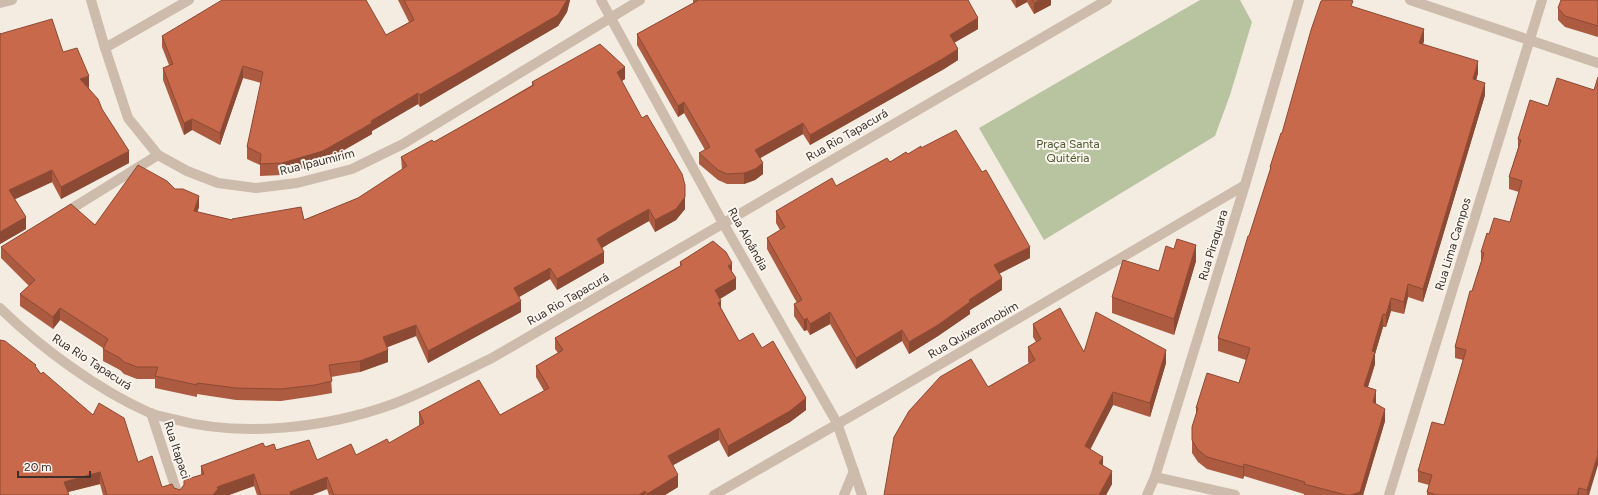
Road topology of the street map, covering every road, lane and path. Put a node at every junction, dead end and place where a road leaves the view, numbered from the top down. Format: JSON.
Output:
{"nodes":[{"id":1,"x":12,"y":0,"type":"edge"},
{"id":2,"x":91,"y":0,"type":"edge"},
{"id":3,"x":189,"y":0,"type":"edge"},
{"id":4,"x":601,"y":0,"type":"edge"},
{"id":5,"x":640,"y":0,"type":"edge"},
{"id":6,"x":1107,"y":0,"type":"edge"},
{"id":7,"x":1299,"y":0,"type":"edge"},
{"id":8,"x":1410,"y":0,"type":"edge"},
{"id":9,"x":1542,"y":0,"type":"edge"},
{"id":10,"x":0,"y":3,"type":"edge"},
{"id":11,"x":611,"y":16,"type":"junction"},
{"id":12,"x":1529,"y":41,"type":"junction"},
{"id":13,"x":105,"y":48,"type":"junction"},
{"id":14,"x":1598,"y":64,"type":"edge"},
{"id":15,"x":158,"y":155,"type":"junction"},
{"id":16,"x":1245,"y":185,"type":"junction"},
{"id":17,"x":53,"y":220,"type":"edge"},
{"id":18,"x":723,"y":223,"type":"junction"},
{"id":19,"x":0,"y":308,"type":"edge"},
{"id":20,"x":0,"y":319,"type":"edge"},
{"id":21,"x":14,"y":322,"type":"junction"},
{"id":22,"x":151,"y":413,"type":"junction"},
{"id":23,"x":837,"y":423,"type":"junction"},
{"id":24,"x":854,"y":471,"type":"junction"},
{"id":25,"x":1155,"y":477,"type":"junction"},
{"id":26,"x":178,"y":495,"type":"edge"},
{"id":27,"x":714,"y":495,"type":"edge"},
{"id":28,"x":844,"y":495,"type":"edge"},
{"id":29,"x":862,"y":495,"type":"edge"},
{"id":30,"x":1147,"y":495,"type":"edge"},
{"id":31,"x":1235,"y":495,"type":"edge"},
{"id":32,"x":1389,"y":495,"type":"edge"}],
"edges":[{"from":1,"to":10,"type":"street"},
{"from":2,"to":13,"type":"street","name":"Rua Ipaumirim"},
{"from":3,"to":13,"type":"street"},
{"from":4,"to":11,"type":"street","name":"Rua Aloândia"},
{"from":5,"to":11,"type":"street","name":"Rua Ipaumirim"},
{"from":6,"to":18,"type":"street","name":"Rua Rio Tapacurá"},
{"from":7,"to":16,"type":"street","name":"Rua Piraquara"},
{"from":8,"to":12,"type":"street"},
{"from":9,"to":12,"type":"street","name":"Rua Lima Campos"},
{"from":11,"to":15,"type":"street","name":"Rua Ipaumirim"},
{"from":11,"to":18,"type":"street","name":"Rua Aloândia"},
{"from":12,"to":14,"type":"street"},
{"from":12,"to":32,"type":"street","name":"Rua Lima Campos"},
{"from":13,"to":15,"type":"street","name":"Rua Ipaumirim"},
{"from":15,"to":17,"type":"street"},
{"from":16,"to":23,"type":"street","name":"Rua Quixeramobim"},
{"from":16,"to":25,"type":"street","name":"Rua Piraquara"},
{"from":18,"to":22,"type":"street","name":"Rua Rio Tapacurá"},
{"from":18,"to":23,"type":"street","name":"Rua Aloândia"},
{"from":19,"to":21,"type":"street","name":"Rua Rio Tapacurá"},
{"from":20,"to":21,"type":"street"},
{"from":21,"to":22,"type":"street","name":"Rua Rio Tapacurá"},
{"from":22,"to":26,"type":"street","name":"Rua Itapaci"},
{"from":23,"to":24,"type":"street","name":"Rua Aloândia"},
{"from":23,"to":27,"type":"street","name":"Rua Quixeramobim"},
{"from":24,"to":28,"type":"street"},
{"from":24,"to":29,"type":"street","name":"Rua Aloândia"},
{"from":25,"to":30,"type":"street","name":"Rua Piraquara"},
{"from":25,"to":31,"type":"street"}]}
